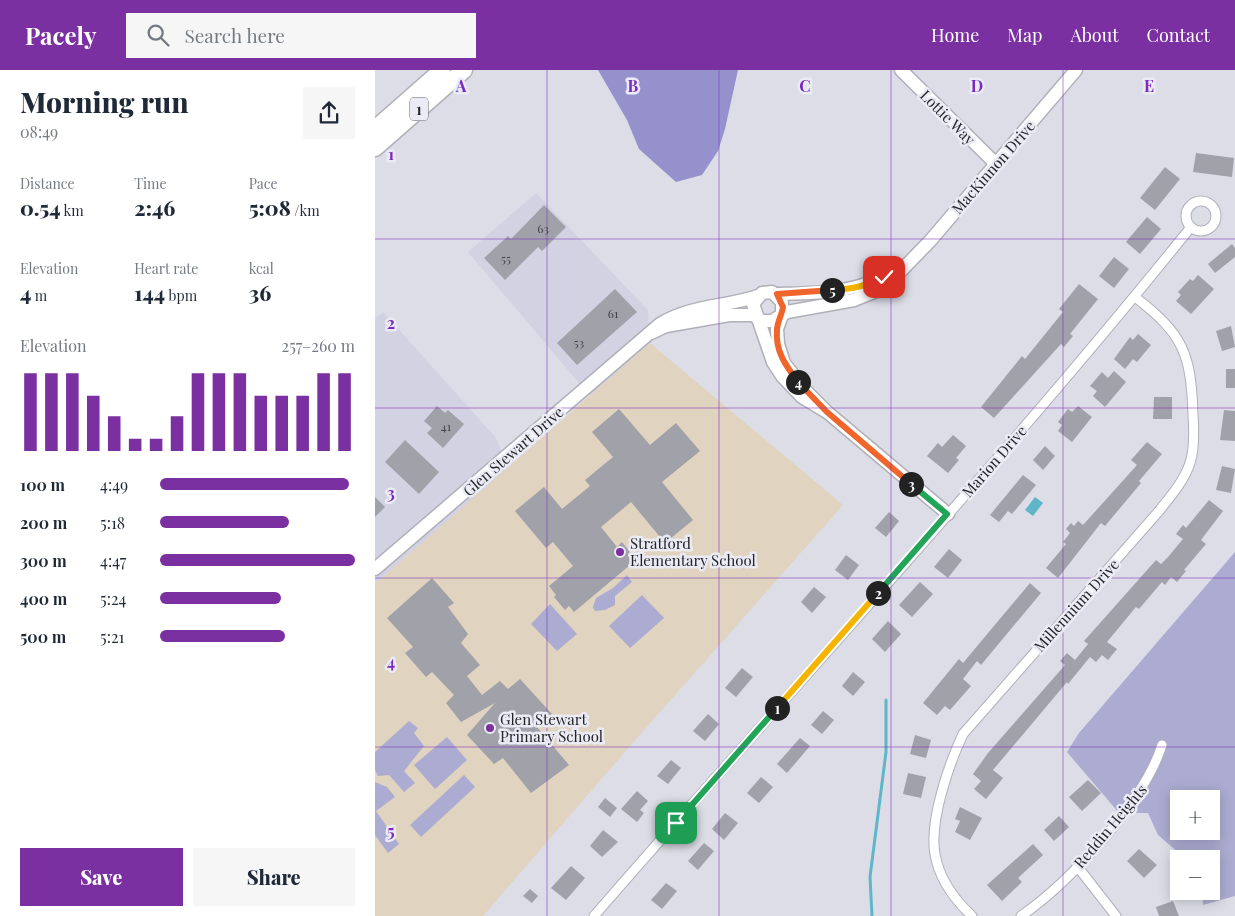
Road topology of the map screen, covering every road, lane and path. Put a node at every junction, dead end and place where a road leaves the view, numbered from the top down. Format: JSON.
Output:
{"nodes":[{"id":1,"x":443,"y":70,"type":"edge"},
{"id":2,"x":464,"y":70,"type":"edge"},
{"id":3,"x":901,"y":70,"type":"edge"},
{"id":4,"x":1076,"y":70,"type":"edge"},
{"id":5,"x":375,"y":129,"type":"edge"},
{"id":6,"x":375,"y":148,"type":"edge"},
{"id":7,"x":996,"y":164,"type":"junction"},
{"id":8,"x":1191,"y":227,"type":"dead end"},
{"id":9,"x":909,"y":262,"type":"junction"},
{"id":10,"x":777,"y":294,"type":"junction"},
{"id":11,"x":758,"y":296,"type":"junction"},
{"id":12,"x":1135,"y":297,"type":"junction"},
{"id":13,"x":782,"y":315,"type":"junction"},
{"id":14,"x":758,"y":318,"type":"junction"},
{"id":15,"x":651,"y":333,"type":"junction"},
{"id":16,"x":827,"y":412,"type":"junction"},
{"id":17,"x":947,"y":514,"type":"junction"},
{"id":18,"x":375,"y":569,"type":"edge"},
{"id":19,"x":1162,"y":745,"type":"dead end"},
{"id":20,"x":1077,"y":866,"type":"junction"},
{"id":21,"x":594,"y":916,"type":"edge"},
{"id":22,"x":972,"y":916,"type":"edge"},
{"id":23,"x":1021,"y":916,"type":"edge"},
{"id":24,"x":1116,"y":916,"type":"edge"}],
"edges":[{"from":1,"to":5,"type":"highway","number":"1"},
{"from":2,"to":6,"type":"highway","number":"1"},
{"from":3,"to":7,"type":"street","name":"Lottie Way"},
{"from":4,"to":7,"type":"street","name":"MacKinnon Drive"},
{"from":7,"to":9,"type":"street","name":"MacKinnon Drive"},
{"from":8,"to":12,"type":"street","name":"Marion Drive"},
{"from":9,"to":10,"type":"street","name":"MacKinnon Drive"},
{"from":9,"to":13,"type":"street","name":"MacKinnon Drive"},
{"from":10,"to":11,"type":"street"},
{"from":10,"to":13,"type":"street"},
{"from":11,"to":14,"type":"street"},
{"from":11,"to":15,"type":"street","name":"Glen Stewart Drive"},
{"from":12,"to":17,"type":"street","name":"Marion Drive"},
{"from":12,"to":22,"type":"street","name":"Millennium Drive"},
{"from":13,"to":14,"type":"street"},
{"from":13,"to":16,"type":"street"},
{"from":14,"to":15,"type":"street","name":"Glen Stewart Drive"},
{"from":14,"to":16,"type":"street"},
{"from":15,"to":18,"type":"street","name":"Glen Stewart Drive"},
{"from":16,"to":17,"type":"street"},
{"from":17,"to":21,"type":"street","name":"Marion Drive"},
{"from":19,"to":20,"type":"street","name":"Reddin Heights"},
{"from":20,"to":23,"type":"street","name":"Reddin Heights"},
{"from":20,"to":24,"type":"street"}]}
